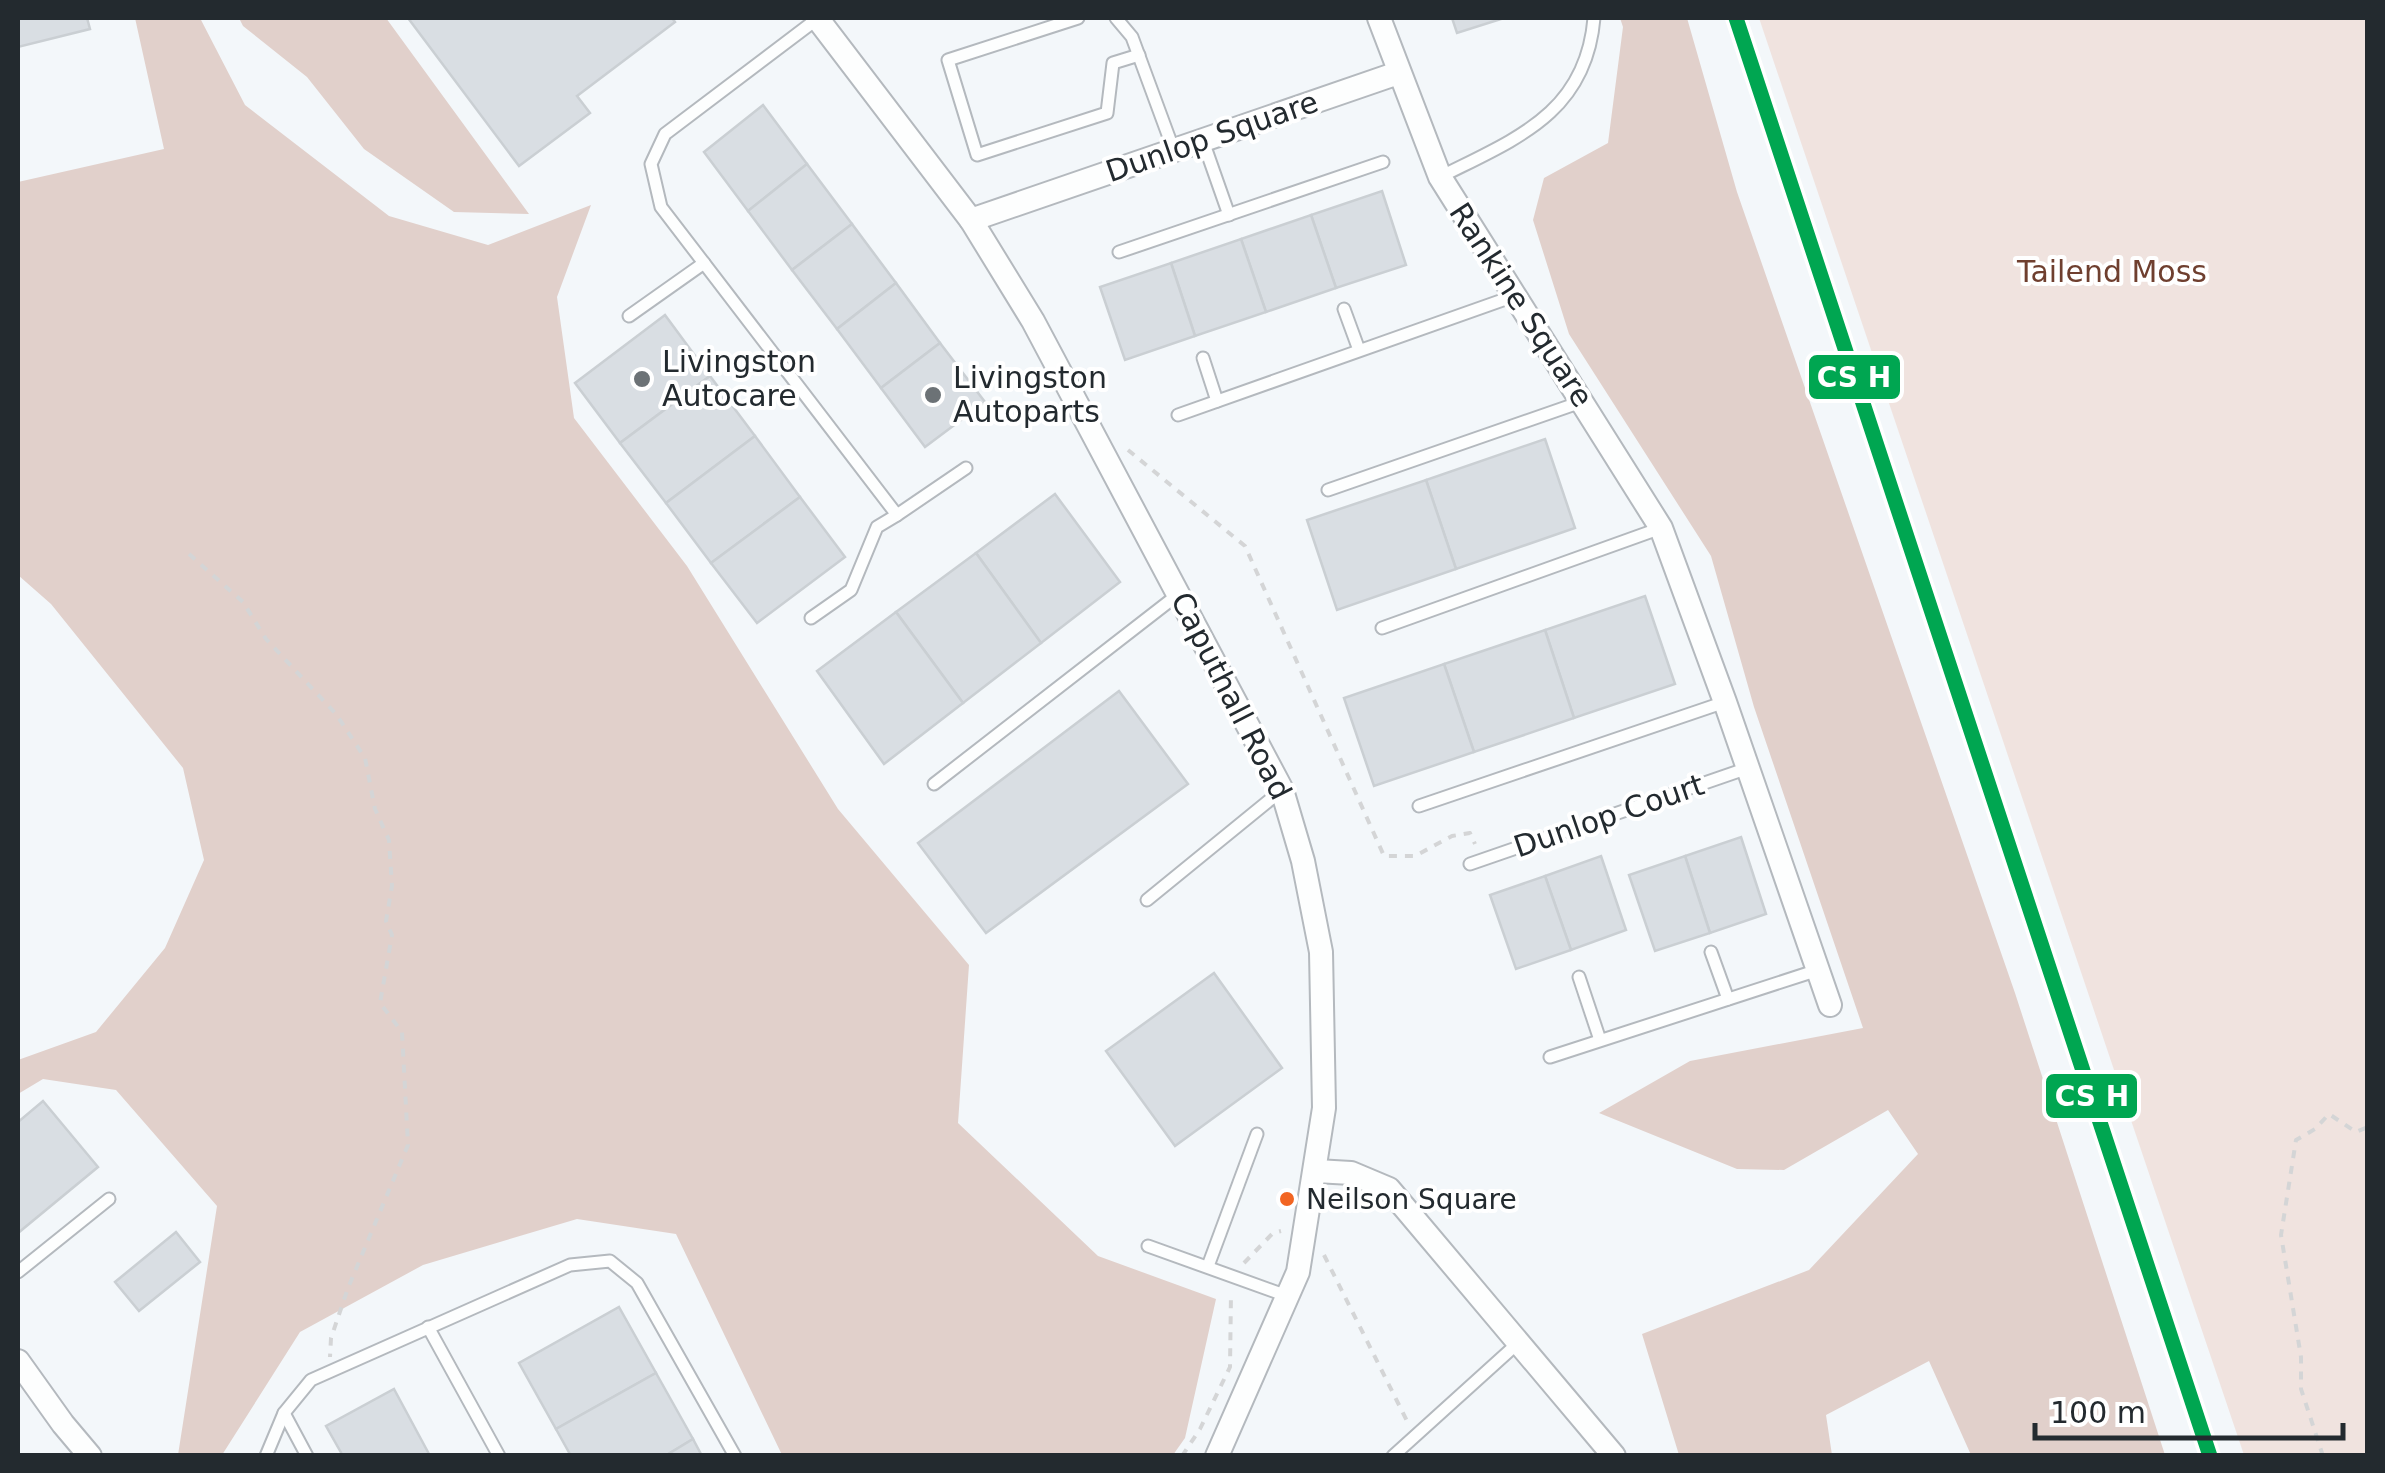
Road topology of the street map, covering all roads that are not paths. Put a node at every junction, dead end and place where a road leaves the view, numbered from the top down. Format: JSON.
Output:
{"nodes":[{"id":1,"x":817,"y":18,"type":"edge"},
{"id":2,"x":1078,"y":18,"type":"edge"},
{"id":3,"x":1116,"y":18,"type":"edge"},
{"id":4,"x":1378,"y":18,"type":"edge"},
{"id":5,"x":1594,"y":18,"type":"edge"},
{"id":6,"x":1139,"y":54,"type":"junction"},
{"id":7,"x":1398,"y":73,"type":"junction"},
{"id":8,"x":1203,"y":141,"type":"junction"},
{"id":9,"x":1174,"y":152,"type":"junction"},
{"id":10,"x":1383,"y":162,"type":"dead end"},
{"id":11,"x":1440,"y":177,"type":"junction"},
{"id":12,"x":1229,"y":215,"type":"junction"},
{"id":13,"x":971,"y":220,"type":"junction"},
{"id":14,"x":1119,"y":252,"type":"dead end"},
{"id":15,"x":704,"y":263,"type":"junction"},
{"id":16,"x":1517,"y":294,"type":"junction"},
{"id":17,"x":1344,"y":309,"type":"dead end"},
{"id":18,"x":629,"y":316,"type":"dead end"},
{"id":19,"x":1359,"y":350,"type":"junction"},
{"id":20,"x":1203,"y":358,"type":"dead end"},
{"id":21,"x":1217,"y":401,"type":"junction"},
{"id":22,"x":1584,"y":401,"type":"junction"},
{"id":23,"x":1178,"y":415,"type":"dead end"},
{"id":24,"x":966,"y":468,"type":"dead end"},
{"id":25,"x":1328,"y":490,"type":"dead end"},
{"id":26,"x":896,"y":515,"type":"junction"},
{"id":27,"x":1661,"y":528,"type":"junction"},
{"id":28,"x":1180,"y":593,"type":"junction"},
{"id":29,"x":812,"y":618,"type":"dead end"},
{"id":30,"x":1382,"y":628,"type":"dead end"},
{"id":31,"x":1726,"y":702,"type":"junction"},
{"id":32,"x":1748,"y":768,"type":"junction"},
{"id":33,"x":934,"y":784,"type":"dead end"},
{"id":34,"x":1282,"y":790,"type":"junction"},
{"id":35,"x":1419,"y":806,"type":"dead end"},
{"id":36,"x":1476,"y":862,"type":"road end"},
{"id":37,"x":1147,"y":900,"type":"dead end"},
{"id":38,"x":1712,"y":952,"type":"dead end"},
{"id":39,"x":1818,"y":970,"type":"junction"},
{"id":40,"x":1579,"y":977,"type":"dead end"},
{"id":41,"x":1728,"y":999,"type":"junction"},
{"id":42,"x":1830,"y":1005,"type":"dead end"},
{"id":43,"x":1600,"y":1040,"type":"junction"},
{"id":44,"x":1550,"y":1057,"type":"dead end"},
{"id":45,"x":1257,"y":1134,"type":"dead end"},
{"id":46,"x":1316,"y":1171,"type":"junction"},
{"id":47,"x":110,"y":1198,"type":"dead end"},
{"id":48,"x":1148,"y":1246,"type":"dead end"},
{"id":49,"x":1208,"y":1266,"type":"junction"},
{"id":50,"x":18,"y":1270,"type":"edge"},
{"id":51,"x":1287,"y":1296,"type":"junction"},
{"id":52,"x":428,"y":1328,"type":"junction"},
{"id":53,"x":1518,"y":1343,"type":"junction"},
{"id":54,"x":18,"y":1360,"type":"edge"},
{"id":55,"x":284,"y":1413,"type":"junction"},
{"id":56,"x":90,"y":1456,"type":"edge"},
{"id":57,"x":266,"y":1456,"type":"edge"},
{"id":58,"x":307,"y":1456,"type":"edge"},
{"id":59,"x":499,"y":1456,"type":"edge"},
{"id":60,"x":735,"y":1456,"type":"edge"},
{"id":61,"x":1217,"y":1456,"type":"edge"},
{"id":62,"x":1393,"y":1456,"type":"edge"},
{"id":63,"x":1614,"y":1456,"type":"edge"}],
"edges":[{"from":1,"to":13,"type":"street","name":"Caputhall Road"},
{"from":1,"to":15,"type":"lane"},
{"from":2,"to":6,"type":"lane"},
{"from":3,"to":6,"type":"lane"},
{"from":4,"to":7,"type":"street"},
{"from":5,"to":11,"type":"lane"},
{"from":6,"to":9,"type":"lane"},
{"from":7,"to":8,"type":"street","name":"Dunlop Square"},
{"from":7,"to":11,"type":"street","name":"Rankine Square"},
{"from":8,"to":9,"type":"street","name":"Dunlop Square"},
{"from":8,"to":12,"type":"lane"},
{"from":9,"to":13,"type":"street","name":"Dunlop Square"},
{"from":10,"to":12,"type":"lane"},
{"from":11,"to":16,"type":"street","name":"Rankine Square"},
{"from":12,"to":14,"type":"lane"},
{"from":13,"to":28,"type":"street","name":"Caputhall Road"},
{"from":15,"to":18,"type":"lane"},
{"from":15,"to":26,"type":"lane"},
{"from":16,"to":19,"type":"lane"},
{"from":16,"to":22,"type":"street","name":"Rankine Square"},
{"from":17,"to":19,"type":"lane"},
{"from":19,"to":21,"type":"lane"},
{"from":20,"to":21,"type":"lane"},
{"from":21,"to":23,"type":"lane"},
{"from":22,"to":25,"type":"lane"},
{"from":22,"to":27,"type":"street","name":"Rankine Square"},
{"from":24,"to":26,"type":"lane"},
{"from":26,"to":29,"type":"lane"},
{"from":27,"to":30,"type":"lane"},
{"from":27,"to":31,"type":"street","name":"Rankine Square"},
{"from":28,"to":33,"type":"lane"},
{"from":28,"to":34,"type":"street","name":"Caputhall Road"},
{"from":31,"to":32,"type":"street","name":"Rankine Square"},
{"from":31,"to":35,"type":"lane"},
{"from":32,"to":36,"type":"lane","name":"Dunlop Court"},
{"from":32,"to":39,"type":"street","name":"Rankine Square"},
{"from":34,"to":37,"type":"lane"},
{"from":34,"to":46,"type":"street","name":"Caputhall Road"},
{"from":38,"to":41,"type":"lane"},
{"from":39,"to":41,"type":"lane"},
{"from":39,"to":42,"type":"street","name":"Rankine Square"},
{"from":40,"to":43,"type":"lane"},
{"from":41,"to":43,"type":"lane"},
{"from":43,"to":44,"type":"lane"},
{"from":45,"to":49,"type":"lane"},
{"from":46,"to":51,"type":"street","name":"Caputhall Road"},
{"from":46,"to":53,"type":"street"},
{"from":47,"to":50,"type":"lane"},
{"from":48,"to":49,"type":"lane"},
{"from":49,"to":51,"type":"lane"},
{"from":51,"to":61,"type":"street","name":"Caputhall Road"},
{"from":52,"to":55,"type":"lane"},
{"from":52,"to":59,"type":"lane"},
{"from":52,"to":60,"type":"lane"},
{"from":53,"to":62,"type":"lane"},
{"from":53,"to":63,"type":"street"},
{"from":54,"to":56,"type":"street"},
{"from":55,"to":57,"type":"lane"},
{"from":55,"to":58,"type":"lane"}]}
